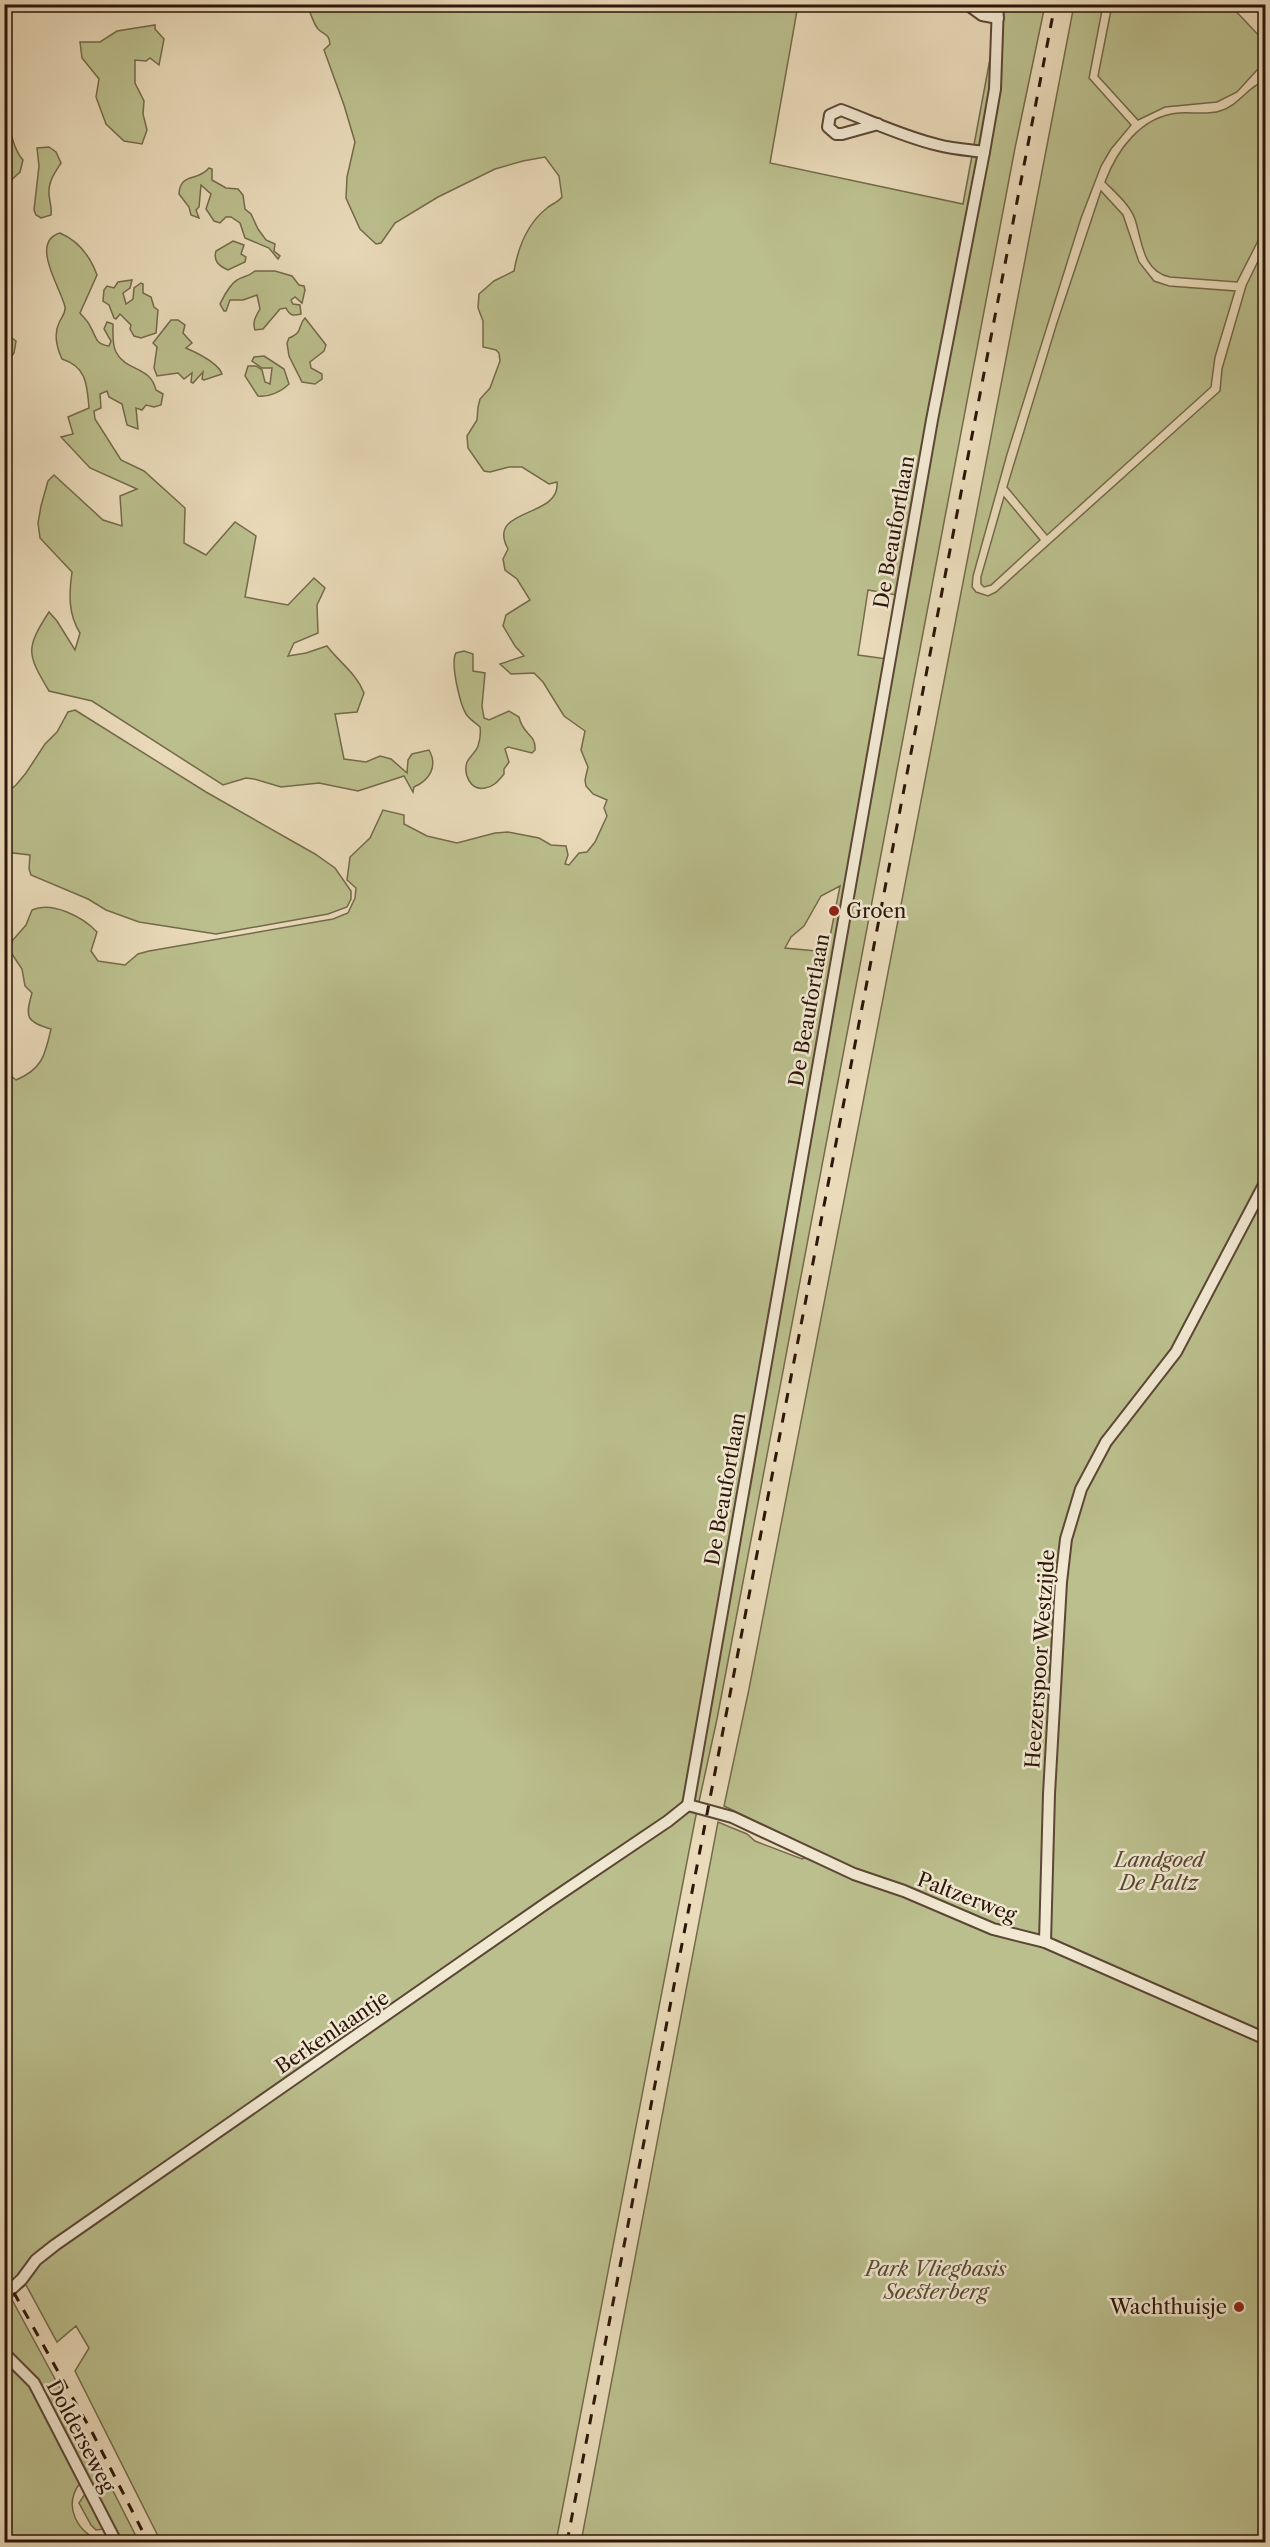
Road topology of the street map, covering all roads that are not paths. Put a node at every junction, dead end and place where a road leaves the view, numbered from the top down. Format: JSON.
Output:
{"nodes":[{"id":1,"x":967,"y":4,"type":"edge"},
{"id":2,"x":998,"y":4,"type":"edge"},
{"id":3,"x":998,"y":18,"type":"junction"},
{"id":4,"x":878,"y":124,"type":"dead end"},
{"id":5,"x":984,"y":152,"type":"junction"},
{"id":6,"x":1266,"y":1181,"type":"edge"},
{"id":7,"x":688,"y":1805,"type":"junction"},
{"id":8,"x":1045,"y":1942,"type":"junction"},
{"id":9,"x":1266,"y":2039,"type":"edge"},
{"id":10,"x":4,"y":2296,"type":"edge"},
{"id":11,"x":4,"y":2353,"type":"edge"},
{"id":12,"x":116,"y":2542,"type":"edge"}],
"edges":[{"from":1,"to":3,"type":"street"},
{"from":2,"to":3,"type":"street","name":"De Beaufortlaan"},
{"from":3,"to":5,"type":"street","name":"De Beaufortlaan"},
{"from":4,"to":5,"type":"street"},
{"from":5,"to":7,"type":"street","name":"De Beaufortlaan"},
{"from":6,"to":8,"type":"street","name":"Heezerspoor Westzijde"},
{"from":7,"to":8,"type":"street","name":"Paltzerweg"},
{"from":7,"to":10,"type":"street","name":"Berkenlaantje"},
{"from":8,"to":9,"type":"street","name":"Paltzerweg"},
{"from":11,"to":12,"type":"street","name":"Dolderseweg"}]}
